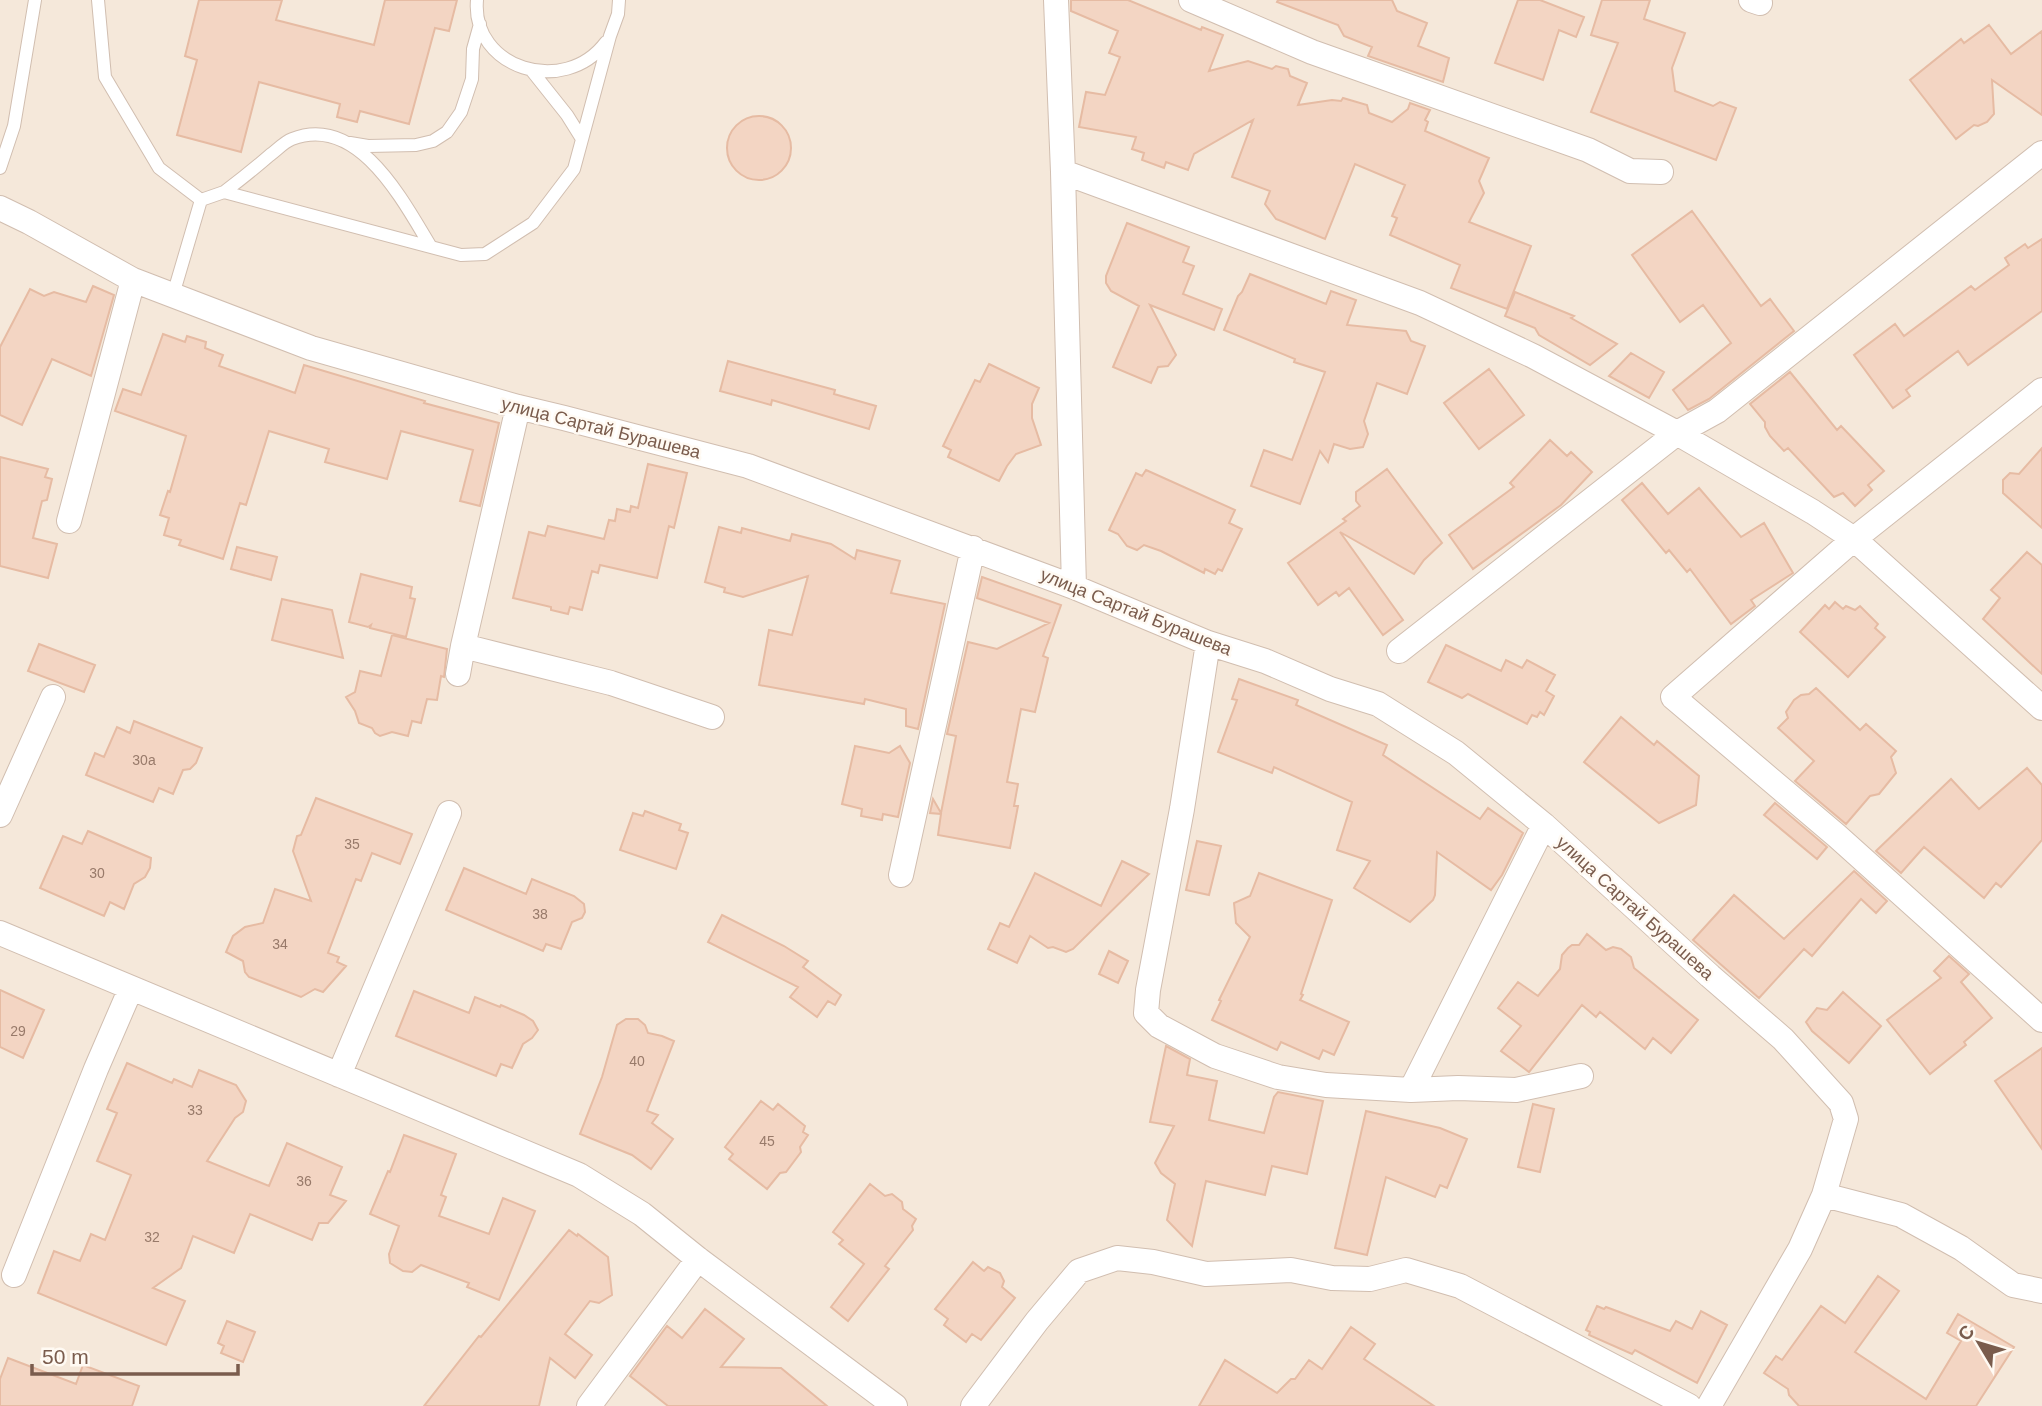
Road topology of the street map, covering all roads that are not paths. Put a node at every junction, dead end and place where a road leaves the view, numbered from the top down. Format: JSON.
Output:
{"nodes":[{"id":1,"x":35,"y":0,"type":"edge"},
{"id":2,"x":98,"y":0,"type":"edge"},
{"id":3,"x":477,"y":0,"type":"edge"},
{"id":4,"x":619,"y":0,"type":"edge"},
{"id":5,"x":1056,"y":0,"type":"edge"},
{"id":6,"x":1191,"y":0,"type":"edge"},
{"id":7,"x":480,"y":24,"type":"junction"},
{"id":8,"x":610,"y":36,"type":"junction"},
{"id":9,"x":532,"y":71,"type":"junction"},
{"id":10,"x":582,"y":139,"type":"junction"},
{"id":11,"x":349,"y":142,"type":"junction"},
{"id":12,"x":2042,"y":153,"type":"edge"},
{"id":13,"x":0,"y":168,"type":"edge"},
{"id":14,"x":1063,"y":172,"type":"junction"},
{"id":15,"x":1661,"y":172,"type":"dead end"},
{"id":16,"x":224,"y":192,"type":"junction"},
{"id":17,"x":201,"y":200,"type":"junction"},
{"id":18,"x":0,"y":208,"type":"edge"},
{"id":19,"x":430,"y":247,"type":"junction"},
{"id":20,"x":134,"y":280,"type":"junction"},
{"id":21,"x":173,"y":295,"type":"junction"},
{"id":22,"x":2042,"y":390,"type":"edge"},
{"id":23,"x":518,"y":407,"type":"junction"},
{"id":24,"x":1677,"y":433,"type":"junction"},
{"id":25,"x":69,"y":521,"type":"dead end"},
{"id":26,"x":1854,"y":539,"type":"junction"},
{"id":27,"x":973,"y":548,"type":"junction"},
{"id":28,"x":1074,"y":587,"type":"junction"},
{"id":29,"x":1208,"y":643,"type":"junction"},
{"id":30,"x":463,"y":646,"type":"junction"},
{"id":31,"x":1399,"y":651,"type":"dead end"},
{"id":32,"x":458,"y":674,"type":"dead end"},
{"id":33,"x":53,"y":697,"type":"dead end"},
{"id":34,"x":2042,"y":708,"type":"edge"},
{"id":35,"x":712,"y":718,"type":"dead end"},
{"id":36,"x":449,"y":813,"type":"dead end"},
{"id":37,"x":0,"y":815,"type":"edge"},
{"id":38,"x":1544,"y":825,"type":"junction"},
{"id":39,"x":901,"y":875,"type":"dead end"},
{"id":40,"x":0,"y":933,"type":"edge"},
{"id":41,"x":131,"y":988,"type":"junction"},
{"id":42,"x":2042,"y":1020,"type":"edge"},
{"id":43,"x":339,"y":1075,"type":"junction"},
{"id":44,"x":1581,"y":1076,"type":"dead end"},
{"id":45,"x":1411,"y":1090,"type":"junction"},
{"id":46,"x":1824,"y":1195,"type":"junction"},
{"id":47,"x":698,"y":1259,"type":"junction"},
{"id":48,"x":14,"y":1275,"type":"dead end"},
{"id":49,"x":2042,"y":1291,"type":"edge"},
{"id":50,"x":589,"y":1406,"type":"edge"},
{"id":51,"x":895,"y":1406,"type":"edge"},
{"id":52,"x":973,"y":1406,"type":"edge"},
{"id":53,"x":1689,"y":1406,"type":"edge"},
{"id":54,"x":1709,"y":1406,"type":"edge"}],
"edges":[{"from":1,"to":13,"type":"lane"},
{"from":2,"to":17,"type":"lane"},
{"from":3,"to":7,"type":"lane"},
{"from":4,"to":8,"type":"lane"},
{"from":5,"to":14,"type":"street"},
{"from":6,"to":15,"type":"street"},
{"from":7,"to":9,"type":"lane"},
{"from":7,"to":11,"type":"lane"},
{"from":8,"to":9,"type":"lane"},
{"from":8,"to":10,"type":"lane"},
{"from":9,"to":10,"type":"lane"},
{"from":10,"to":19,"type":"lane"},
{"from":11,"to":16,"type":"lane"},
{"from":11,"to":19,"type":"lane"},
{"from":12,"to":24,"type":"street"},
{"from":14,"to":24,"type":"street"},
{"from":14,"to":28,"type":"street"},
{"from":16,"to":17,"type":"lane"},
{"from":16,"to":19,"type":"lane"},
{"from":17,"to":21,"type":"lane"},
{"from":18,"to":20,"type":"street","name":"улица Сартай Бурашева"},
{"from":20,"to":21,"type":"street","name":"улица Сартай Бурашева"},
{"from":20,"to":25,"type":"street"},
{"from":21,"to":23,"type":"street","name":"улица Сартай Бурашева"},
{"from":22,"to":26,"type":"street"},
{"from":23,"to":27,"type":"street","name":"улица Сартай Бурашева"},
{"from":23,"to":30,"type":"street"},
{"from":24,"to":26,"type":"street"},
{"from":24,"to":31,"type":"street"},
{"from":26,"to":34,"type":"street"},
{"from":26,"to":42,"type":"street"},
{"from":27,"to":28,"type":"street","name":"улица Сартай Бурашева"},
{"from":27,"to":39,"type":"street"},
{"from":28,"to":29,"type":"street","name":"улица Сартай Бурашева"},
{"from":29,"to":38,"type":"street","name":"улица Сартай Бурашева"},
{"from":29,"to":45,"type":"street"},
{"from":30,"to":32,"type":"street"},
{"from":30,"to":35,"type":"street"},
{"from":33,"to":37,"type":"street"},
{"from":36,"to":43,"type":"street"},
{"from":38,"to":45,"type":"street"},
{"from":38,"to":46,"type":"street","name":"улица Сартай Бурашева"},
{"from":40,"to":41,"type":"street"},
{"from":41,"to":43,"type":"street"},
{"from":41,"to":48,"type":"street"},
{"from":43,"to":47,"type":"street"},
{"from":44,"to":45,"type":"street"},
{"from":46,"to":49,"type":"street"},
{"from":46,"to":54,"type":"street","name":"улица Сартай Бурашева"},
{"from":47,"to":50,"type":"street"},
{"from":47,"to":51,"type":"street"},
{"from":52,"to":53,"type":"street"}]}
